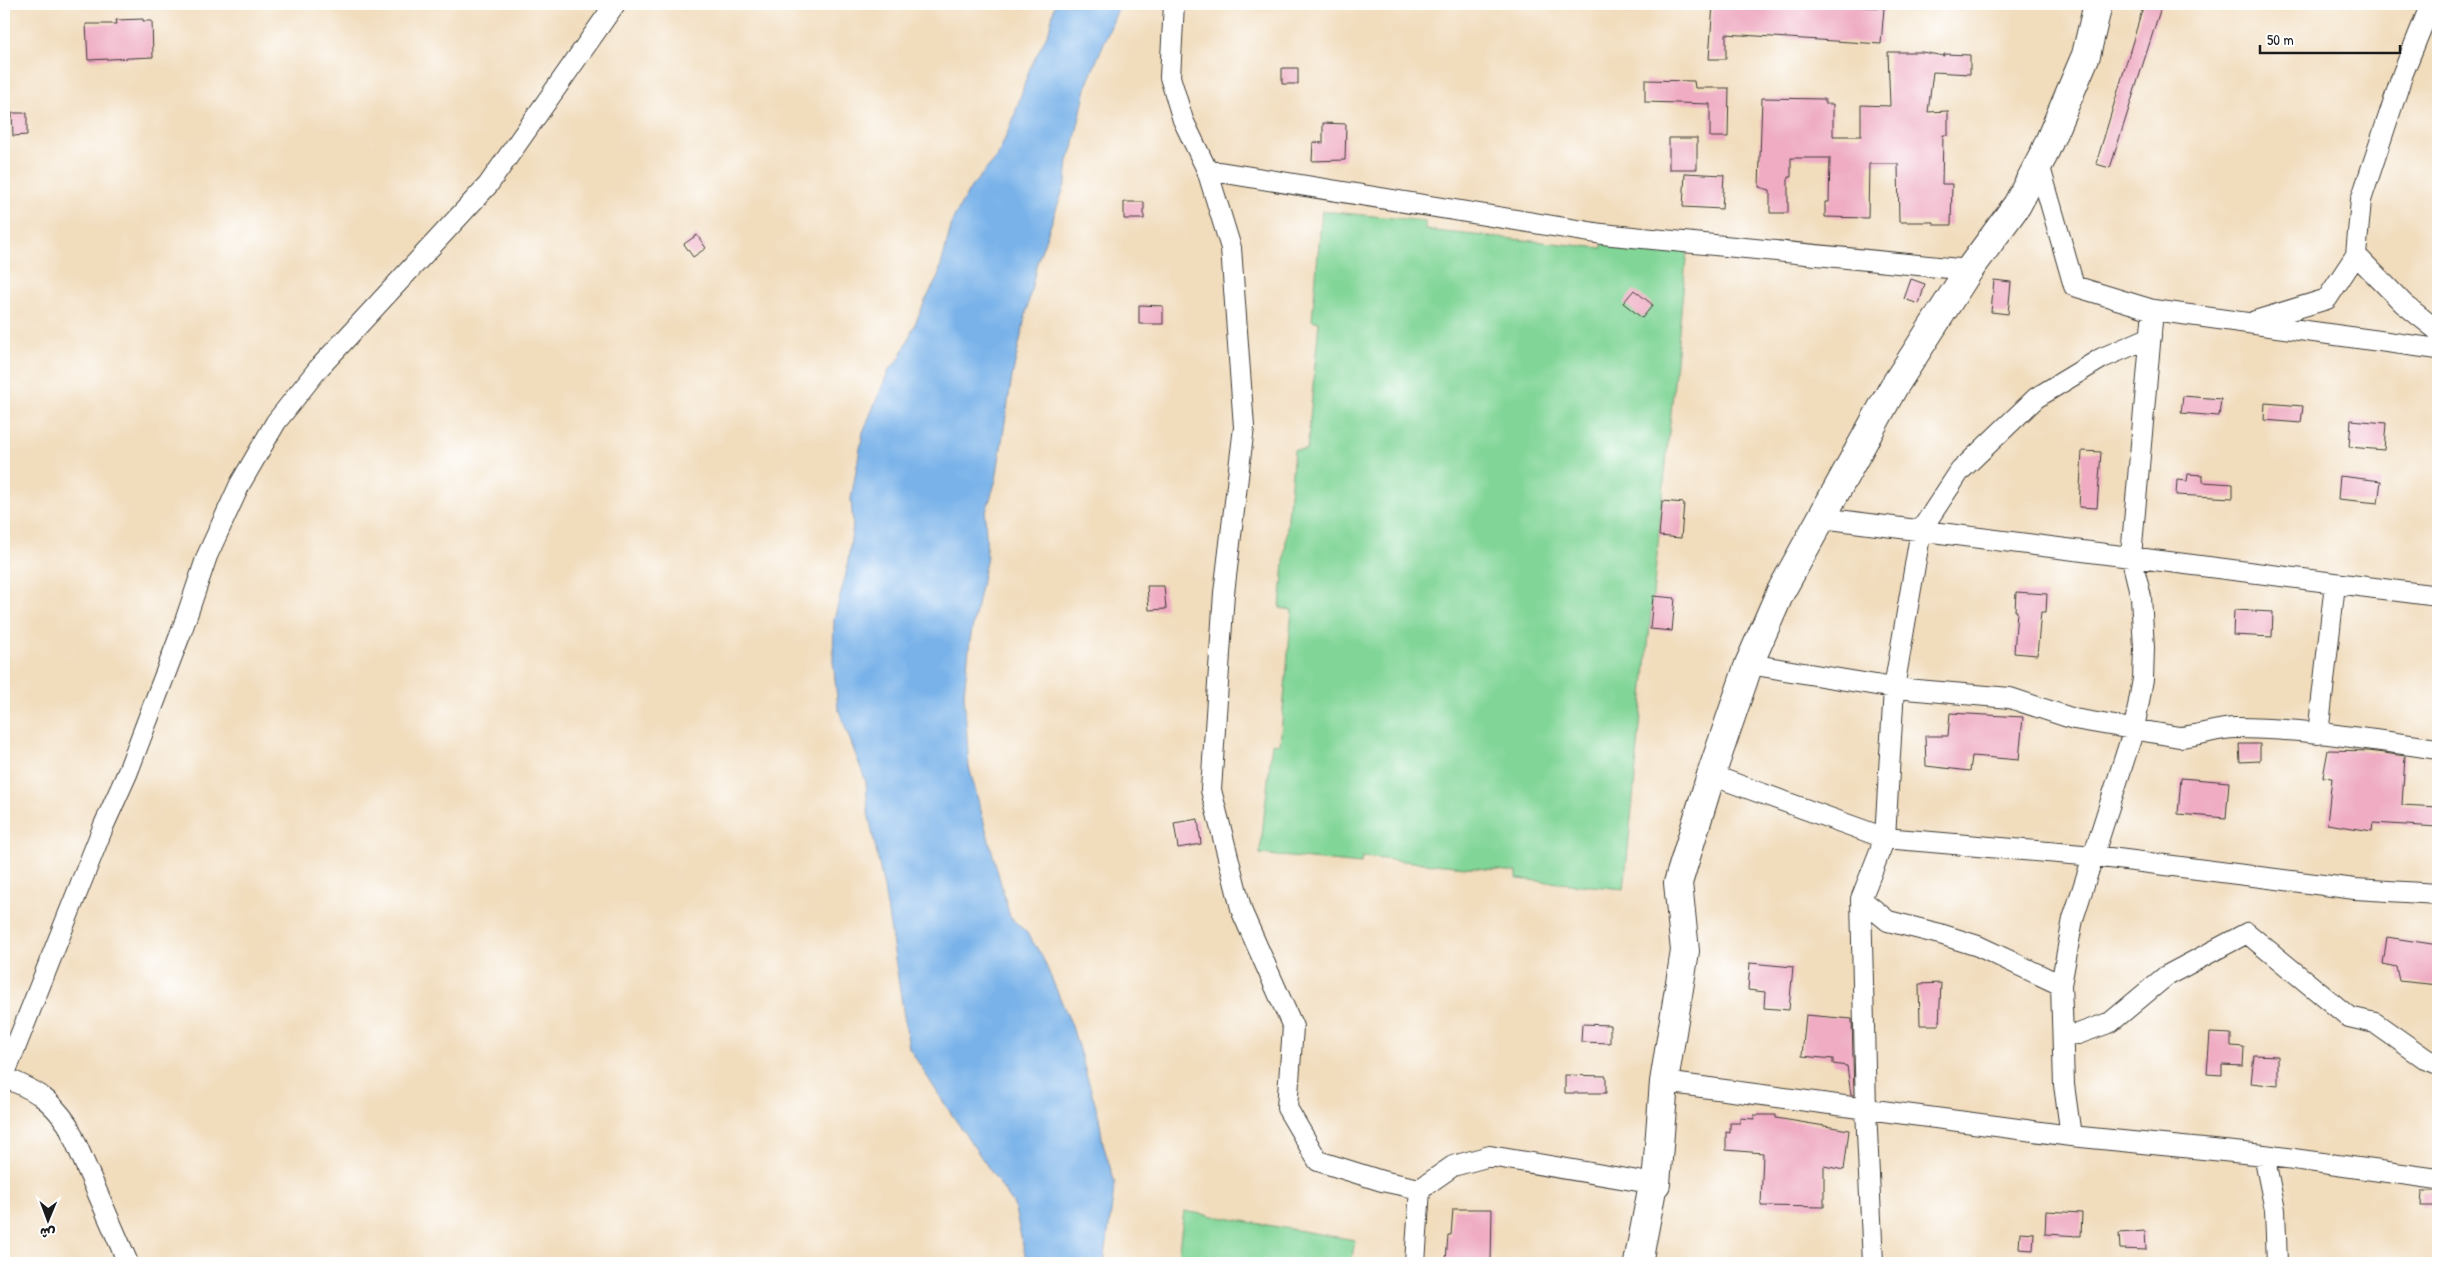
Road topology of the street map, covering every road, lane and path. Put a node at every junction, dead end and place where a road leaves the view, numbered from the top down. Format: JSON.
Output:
{"nodes":[{"id":1,"x":615,"y":4,"type":"edge"},
{"id":2,"x":1174,"y":4,"type":"edge"},
{"id":3,"x":2098,"y":4,"type":"edge"},
{"id":4,"x":2431,"y":4,"type":"edge"},
{"id":5,"x":2039,"y":164,"type":"junction"},
{"id":6,"x":1206,"y":170,"type":"junction"},
{"id":7,"x":2356,"y":255,"type":"junction"},
{"id":8,"x":1968,"y":270,"type":"junction"},
{"id":9,"x":2154,"y":310,"type":"junction"},
{"id":10,"x":2249,"y":323,"type":"junction"},
{"id":11,"x":2438,"y":331,"type":"edge"},
{"id":12,"x":2152,"y":337,"type":"junction"},
{"id":13,"x":2438,"y":349,"type":"edge"},
{"id":14,"x":1822,"y":518,"type":"junction"},
{"id":15,"x":1922,"y":530,"type":"junction"},
{"id":16,"x":2131,"y":556,"type":"junction"},
{"id":17,"x":2335,"y":584,"type":"junction"},
{"id":18,"x":2438,"y":596,"type":"edge"},
{"id":19,"x":1749,"y":664,"type":"junction"},
{"id":20,"x":1894,"y":688,"type":"junction"},
{"id":21,"x":2134,"y":729,"type":"junction"},
{"id":22,"x":2318,"y":734,"type":"junction"},
{"id":23,"x":2438,"y":749,"type":"edge"},
{"id":24,"x":1711,"y":775,"type":"junction"},
{"id":25,"x":1885,"y":838,"type":"junction"},
{"id":26,"x":2094,"y":856,"type":"junction"},
{"id":27,"x":2438,"y":894,"type":"edge"},
{"id":28,"x":1861,"y":899,"type":"junction"},
{"id":29,"x":2062,"y":986,"type":"junction"},
{"id":30,"x":2438,"y":1064,"type":"edge"},
{"id":31,"x":4,"y":1077,"type":"edge"},
{"id":32,"x":1664,"y":1082,"type":"junction"},
{"id":33,"x":1866,"y":1109,"type":"junction"},
{"id":34,"x":2071,"y":1136,"type":"junction"},
{"id":35,"x":2264,"y":1155,"type":"junction"},
{"id":36,"x":2438,"y":1179,"type":"edge"},
{"id":37,"x":1656,"y":1184,"type":"junction"},
{"id":38,"x":1420,"y":1189,"type":"junction"},
{"id":39,"x":128,"y":1263,"type":"edge"},
{"id":40,"x":1415,"y":1263,"type":"edge"},
{"id":41,"x":1638,"y":1263,"type":"edge"},
{"id":42,"x":1873,"y":1263,"type":"edge"},
{"id":43,"x":2277,"y":1263,"type":"edge"}],
"edges":[{"from":1,"to":31,"type":"street"},
{"from":2,"to":6,"type":"street"},
{"from":3,"to":5,"type":"street"},
{"from":4,"to":7,"type":"street"},
{"from":5,"to":8,"type":"street"},
{"from":5,"to":9,"type":"street"},
{"from":6,"to":8,"type":"street"},
{"from":6,"to":38,"type":"street"},
{"from":7,"to":10,"type":"street"},
{"from":7,"to":11,"type":"street"},
{"from":8,"to":14,"type":"street"},
{"from":9,"to":10,"type":"street"},
{"from":9,"to":12,"type":"street"},
{"from":10,"to":13,"type":"street"},
{"from":12,"to":15,"type":"street"},
{"from":12,"to":16,"type":"street"},
{"from":14,"to":15,"type":"street"},
{"from":14,"to":19,"type":"street"},
{"from":15,"to":16,"type":"street"},
{"from":15,"to":20,"type":"street"},
{"from":16,"to":17,"type":"street"},
{"from":16,"to":21,"type":"street"},
{"from":17,"to":18,"type":"street"},
{"from":17,"to":22,"type":"street"},
{"from":19,"to":20,"type":"street"},
{"from":19,"to":24,"type":"street"},
{"from":20,"to":21,"type":"street"},
{"from":20,"to":25,"type":"street"},
{"from":21,"to":22,"type":"street"},
{"from":21,"to":26,"type":"street"},
{"from":22,"to":23,"type":"street"},
{"from":24,"to":25,"type":"street"},
{"from":24,"to":32,"type":"street"},
{"from":25,"to":26,"type":"street"},
{"from":25,"to":28,"type":"street"},
{"from":26,"to":27,"type":"street"},
{"from":26,"to":29,"type":"street"},
{"from":28,"to":29,"type":"street"},
{"from":28,"to":33,"type":"street"},
{"from":29,"to":30,"type":"street"},
{"from":29,"to":34,"type":"street"},
{"from":31,"to":39,"type":"street"},
{"from":32,"to":33,"type":"street"},
{"from":32,"to":37,"type":"street"},
{"from":33,"to":34,"type":"street"},
{"from":33,"to":42,"type":"street"},
{"from":34,"to":35,"type":"street"},
{"from":35,"to":36,"type":"street"},
{"from":35,"to":43,"type":"street"},
{"from":37,"to":38,"type":"street"},
{"from":37,"to":41,"type":"street"},
{"from":38,"to":40,"type":"street"}]}
